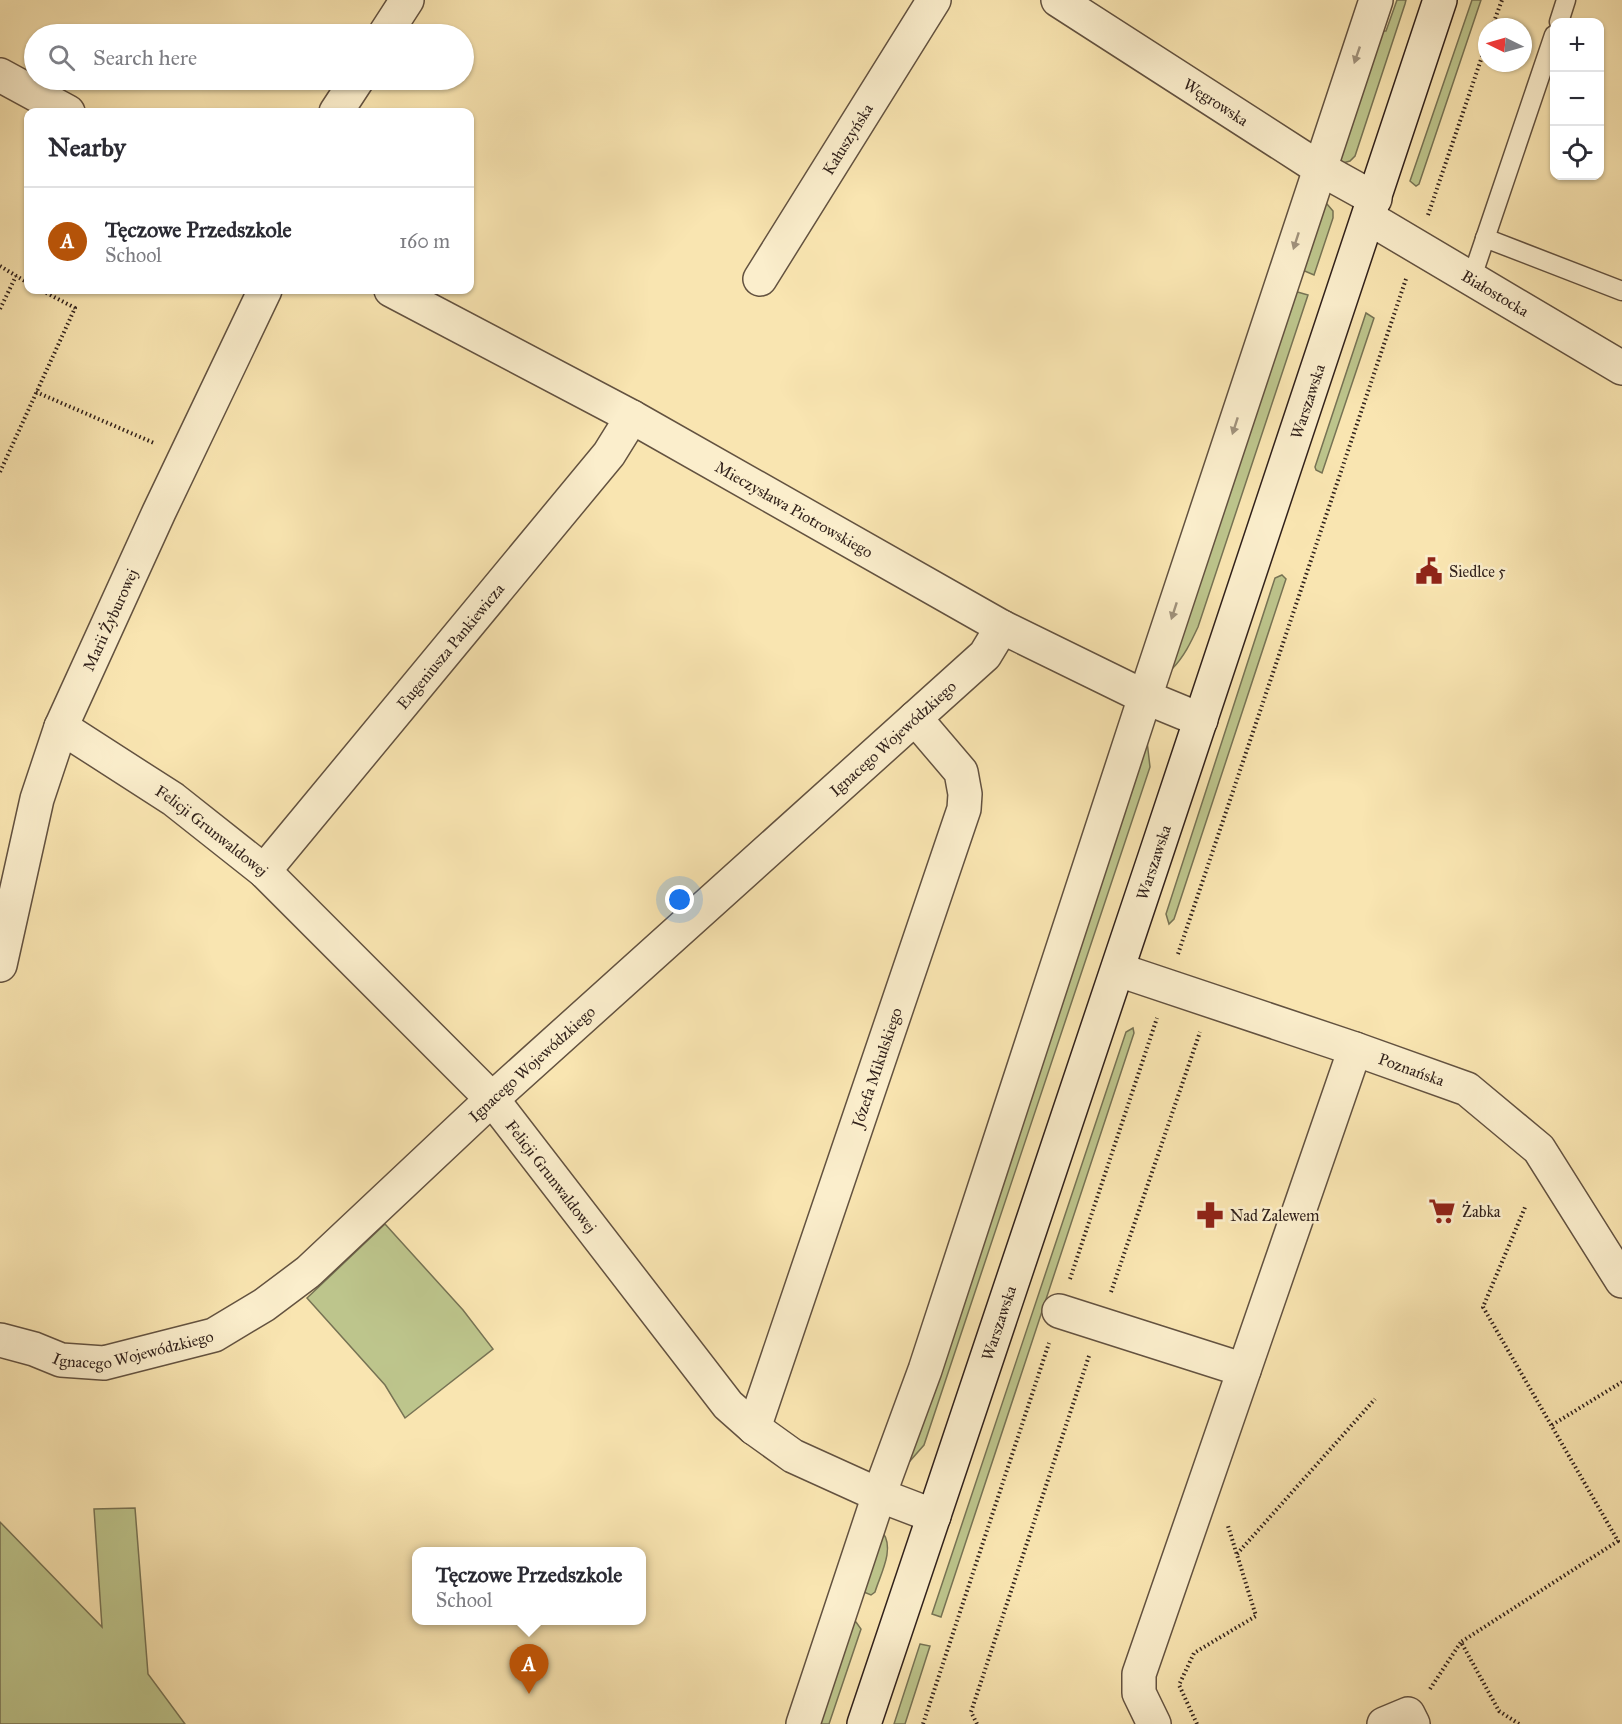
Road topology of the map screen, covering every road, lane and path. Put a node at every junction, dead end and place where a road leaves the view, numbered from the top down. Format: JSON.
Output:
{"nodes":[{"id":1,"x":407,"y":0,"type":"edge"},
{"id":2,"x":934,"y":0,"type":"edge"},
{"id":3,"x":1058,"y":0,"type":"edge"},
{"id":4,"x":1376,"y":0,"type":"edge"},
{"id":5,"x":1440,"y":0,"type":"edge"},
{"id":6,"x":1502,"y":0,"type":"edge"},
{"id":7,"x":1566,"y":0,"type":"edge"},
{"id":8,"x":1495,"y":18,"type":"edge"},
{"id":9,"x":1560,"y":18,"type":"edge"},
{"id":10,"x":391,"y":24,"type":"edge"},
{"id":11,"x":1550,"y":46,"type":"edge"},
{"id":12,"x":1478,"y":68,"type":"edge"},
{"id":13,"x":3,"y":82,"type":"edge"},
{"id":14,"x":350,"y":90,"type":"edge"},
{"id":15,"x":59,"y":108,"type":"edge"},
{"id":16,"x":339,"y":108,"type":"edge"},
{"id":17,"x":1319,"y":168,"type":"junction"},
{"id":18,"x":1372,"y":208,"type":"junction"},
{"id":19,"x":1485,"y":238,"type":"junction"},
{"id":20,"x":1417,"y":246,"type":"junction"},
{"id":21,"x":0,"y":266,"type":"edge"},
{"id":22,"x":16,"y":276,"type":"junction"},
{"id":23,"x":760,"y":279,"type":"dead end"},
{"id":24,"x":1471,"y":280,"type":"junction"},
{"id":25,"x":24,"y":281,"type":"edge"},
{"id":26,"x":1622,"y":291,"type":"edge"},
{"id":27,"x":49,"y":294,"type":"edge"},
{"id":28,"x":263,"y":294,"type":"edge"},
{"id":29,"x":399,"y":294,"type":"edge"},
{"id":30,"x":0,"y":309,"type":"edge"},
{"id":31,"x":1622,"y":368,"type":"edge"},
{"id":32,"x":36,"y":392,"type":"junction"},
{"id":33,"x":632,"y":417,"type":"junction"},
{"id":34,"x":185,"y":458,"type":"junction"},
{"id":35,"x":0,"y":472,"type":"edge"},
{"id":36,"x":1002,"y":627,"type":"junction"},
{"id":37,"x":1145,"y":697,"type":"junction"},
{"id":38,"x":915,"y":718,"type":"junction"},
{"id":39,"x":1201,"y":720,"type":"junction"},
{"id":40,"x":61,"y":727,"type":"junction"},
{"id":41,"x":264,"y":871,"type":"junction"},
{"id":42,"x":0,"y":965,"type":"edge"},
{"id":43,"x":1119,"y":970,"type":"junction"},
{"id":44,"x":1168,"y":986,"type":"junction"},
{"id":45,"x":1201,"y":1028,"type":"dead end"},
{"id":46,"x":1355,"y":1049,"type":"junction"},
{"id":47,"x":492,"y":1099,"type":"junction"},
{"id":48,"x":1526,"y":1205,"type":"dead end"},
{"id":49,"x":1622,"y":1281,"type":"edge"},
{"id":50,"x":1059,"y":1311,"type":"junction"},
{"id":51,"x":1100,"y":1324,"type":"junction"},
{"id":52,"x":0,"y":1340,"type":"edge"},
{"id":53,"x":1244,"y":1371,"type":"junction"},
{"id":54,"x":1622,"y":1382,"type":"edge"},
{"id":55,"x":1375,"y":1399,"type":"dead end"},
{"id":56,"x":1552,"y":1425,"type":"junction"},
{"id":57,"x":754,"y":1428,"type":"junction"},
{"id":58,"x":879,"y":1495,"type":"junction"},
{"id":59,"x":934,"y":1516,"type":"junction"},
{"id":60,"x":1227,"y":1522,"type":"dead end"},
{"id":61,"x":1237,"y":1554,"type":"junction"},
{"id":62,"x":1461,"y":1642,"type":"junction"},
{"id":63,"x":1402,"y":1720,"type":"edge"},
{"id":64,"x":803,"y":1724,"type":"edge"},
{"id":65,"x":864,"y":1724,"type":"edge"},
{"id":66,"x":923,"y":1724,"type":"edge"},
{"id":67,"x":977,"y":1724,"type":"edge"},
{"id":68,"x":1154,"y":1724,"type":"edge"},
{"id":69,"x":1197,"y":1724,"type":"edge"},
{"id":70,"x":1519,"y":1724,"type":"edge"}],
"edges":[{"from":1,"to":10,"type":"street"},
{"from":2,"to":23,"type":"street","name":"Kałuszyńska"},
{"from":3,"to":17,"type":"street","name":"Węgrowska"},
{"from":4,"to":17,"type":"street","one_way":true},
{"from":5,"to":18,"type":"street","name":"Warszawska"},
{"from":6,"to":8,"type":"path"},
{"from":7,"to":9,"type":"lane"},
{"from":11,"to":19,"type":"lane"},
{"from":12,"to":20,"type":"path"},
{"from":13,"to":15,"type":"street"},
{"from":14,"to":16,"type":"street"},
{"from":17,"to":18,"type":"street","name":"Węgrowska"},
{"from":17,"to":37,"type":"street","one_way":true},
{"from":18,"to":20,"type":"street","name":"Białostocka"},
{"from":18,"to":39,"type":"street","name":"Warszawska"},
{"from":19,"to":24,"type":"lane"},
{"from":19,"to":26,"type":"lane"},
{"from":20,"to":24,"type":"street","name":"Białostocka"},
{"from":20,"to":44,"type":"path"},
{"from":21,"to":22,"type":"path"},
{"from":22,"to":25,"type":"path"},
{"from":22,"to":30,"type":"path"},
{"from":24,"to":31,"type":"street","name":"Białostocka"},
{"from":27,"to":32,"type":"path"},
{"from":28,"to":34,"type":"street","name":"Marii Żyburowej"},
{"from":29,"to":33,"type":"street","name":"Mieczysława Piotrowskiego"},
{"from":32,"to":34,"type":"path"},
{"from":32,"to":35,"type":"path"},
{"from":33,"to":36,"type":"street","name":"Mieczysława Piotrowskiego"},
{"from":33,"to":41,"type":"street","name":"Eugeniusza Pankiewicza"},
{"from":34,"to":40,"type":"street","name":"Marii Żyburowej"},
{"from":36,"to":37,"type":"street","name":"Mieczysława Piotrowskiego"},
{"from":36,"to":38,"type":"street","name":"Ignacego Wojewódzkiego"},
{"from":37,"to":39,"type":"street","name":"Mieczysława Piotrowskiego"},
{"from":37,"to":58,"type":"street"},
{"from":38,"to":47,"type":"street","name":"Ignacego Wojewódzkiego"},
{"from":38,"to":57,"type":"street","name":"Józefa Mikulskiego"},
{"from":39,"to":43,"type":"street","name":"Warszawska"},
{"from":40,"to":41,"type":"street","name":"Felicji Grunwaldowej"},
{"from":40,"to":42,"type":"street","name":"Marii Żyburowej"},
{"from":41,"to":47,"type":"street","name":"Felicji Grunwaldowej"},
{"from":43,"to":44,"type":"street","name":"Poznańska"},
{"from":43,"to":59,"type":"street","name":"Warszawska"},
{"from":44,"to":46,"type":"street","name":"Poznańska"},
{"from":44,"to":50,"type":"path"},
{"from":45,"to":51,"type":"path"},
{"from":46,"to":49,"type":"street","name":"Poznańska"},
{"from":46,"to":53,"type":"street"},
{"from":47,"to":52,"type":"street","name":"Ignacego Wojewódzkiego"},
{"from":47,"to":57,"type":"street","name":"Felicji Grunwaldowej"},
{"from":48,"to":56,"type":"path"},
{"from":50,"to":51,"type":"street"},
{"from":50,"to":66,"type":"path"},
{"from":51,"to":53,"type":"street"},
{"from":51,"to":67,"type":"path"},
{"from":53,"to":68,"type":"street"},
{"from":54,"to":56,"type":"path"},
{"from":55,"to":61,"type":"path"},
{"from":56,"to":62,"type":"path"},
{"from":57,"to":58,"type":"street","name":"Felicji Grunwaldowej"},
{"from":58,"to":59,"type":"street","name":"Felicji Grunwaldowej"},
{"from":58,"to":64,"type":"street"},
{"from":59,"to":65,"type":"street","name":"Warszawska"},
{"from":60,"to":61,"type":"path"},
{"from":61,"to":69,"type":"path"},
{"from":62,"to":63,"type":"path"},
{"from":62,"to":70,"type":"path"}]}
